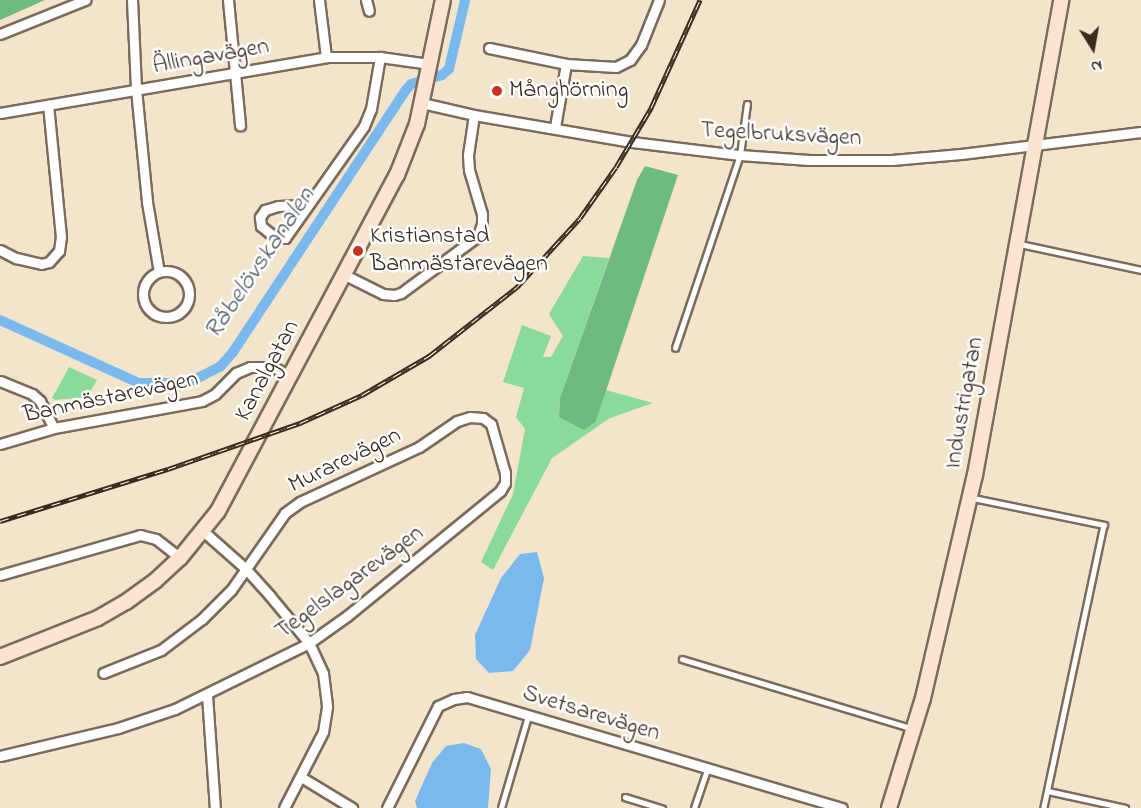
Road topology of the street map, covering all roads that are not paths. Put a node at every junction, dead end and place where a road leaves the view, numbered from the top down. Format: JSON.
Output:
{"nodes":[{"id":1,"x":85,"y":0,"type":"edge"},
{"id":2,"x":132,"y":0,"type":"edge"},
{"id":3,"x":228,"y":0,"type":"edge"},
{"id":4,"x":319,"y":0,"type":"edge"},
{"id":5,"x":366,"y":0,"type":"edge"},
{"id":6,"x":443,"y":0,"type":"edge"},
{"id":7,"x":659,"y":0,"type":"edge"},
{"id":8,"x":1059,"y":0,"type":"edge"},
{"id":9,"x":369,"y":10,"type":"dead end"},
{"id":10,"x":0,"y":34,"type":"edge"},
{"id":11,"x":489,"y":48,"type":"dead end"},
{"id":12,"x":326,"y":57,"type":"junction"},
{"id":13,"x":380,"y":57,"type":"junction"},
{"id":14,"x":566,"y":64,"type":"junction"},
{"id":15,"x":428,"y":69,"type":"junction"},
{"id":16,"x":236,"y":72,"type":"junction"},
{"id":17,"x":136,"y":89,"type":"junction"},
{"id":18,"x":423,"y":97,"type":"junction"},
{"id":19,"x":747,"y":104,"type":"dead end"},
{"id":20,"x":48,"y":105,"type":"junction"},
{"id":21,"x":0,"y":114,"type":"edge"},
{"id":22,"x":474,"y":115,"type":"junction"},
{"id":23,"x":240,"y":125,"type":"dead end"},
{"id":24,"x":555,"y":127,"type":"junction"},
{"id":25,"x":1141,"y":132,"type":"edge"},
{"id":26,"x":1035,"y":146,"type":"junction"},
{"id":27,"x":740,"y":155,"type":"junction"},
{"id":28,"x":308,"y":205,"type":"junction"},
{"id":29,"x":1017,"y":244,"type":"junction"},
{"id":30,"x":0,"y":250,"type":"edge"},
{"id":31,"x":1141,"y":270,"type":"edge"},
{"id":32,"x":159,"y":272,"type":"junction"},
{"id":33,"x":345,"y":275,"type":"junction"},
{"id":34,"x":675,"y":348,"type":"dead end"},
{"id":35,"x":290,"y":376,"type":"junction"},
{"id":36,"x":0,"y":381,"type":"edge"},
{"id":37,"x":54,"y":428,"type":"junction"},
{"id":38,"x":0,"y":444,"type":"edge"},
{"id":39,"x":499,"y":449,"type":"joint"},
{"id":40,"x":970,"y":497,"type":"junction"},
{"id":41,"x":203,"y":531,"type":"junction"},
{"id":42,"x":180,"y":558,"type":"junction"},
{"id":43,"x":245,"y":568,"type":"junction"},
{"id":44,"x":0,"y":575,"type":"edge"},
{"id":45,"x":309,"y":643,"type":"junction"},
{"id":46,"x":0,"y":657,"type":"edge"},
{"id":47,"x":682,"y":659,"type":"dead end"},
{"id":48,"x":103,"y":673,"type":"dead end"},
{"id":49,"x":207,"y":695,"type":"junction"},
{"id":50,"x":528,"y":716,"type":"junction"},
{"id":51,"x":913,"y":729,"type":"junction"},
{"id":52,"x":0,"y":756,"type":"edge"},
{"id":53,"x":707,"y":770,"type":"junction"},
{"id":54,"x":301,"y":777,"type":"junction"},
{"id":55,"x":1047,"y":791,"type":"junction"},
{"id":56,"x":626,"y":797,"type":"dead end"},
{"id":57,"x":215,"y":808,"type":"edge"},
{"id":58,"x":284,"y":808,"type":"edge"},
{"id":59,"x":352,"y":808,"type":"edge"},
{"id":60,"x":387,"y":808,"type":"edge"},
{"id":61,"x":501,"y":808,"type":"edge"},
{"id":62,"x":662,"y":808,"type":"edge"},
{"id":63,"x":694,"y":808,"type":"edge"},
{"id":64,"x":842,"y":808,"type":"edge"},
{"id":65,"x":890,"y":808,"type":"edge"},
{"id":66,"x":1044,"y":808,"type":"edge"},
{"id":67,"x":1125,"y":808,"type":"edge"}],
"edges":[{"from":1,"to":10,"type":"street"},
{"from":2,"to":17,"type":"street"},
{"from":3,"to":16,"type":"street"},
{"from":4,"to":12,"type":"street"},
{"from":5,"to":9,"type":"street"},
{"from":6,"to":15,"type":"street","name":"Kanalgatan"},
{"from":7,"to":14,"type":"street"},
{"from":8,"to":26,"type":"street","name":"Industrigatan"},
{"from":11,"to":14,"type":"street"},
{"from":12,"to":13,"type":"street","name":"Ällingavägen"},
{"from":12,"to":16,"type":"street","name":"Ällingavägen"},
{"from":13,"to":15,"type":"street","name":"Ällingavägen"},
{"from":13,"to":28,"type":"street"},
{"from":14,"to":24,"type":"street"},
{"from":15,"to":18,"type":"street","name":"Kanalgatan"},
{"from":16,"to":17,"type":"street","name":"Ällingavägen"},
{"from":16,"to":23,"type":"street"},
{"from":17,"to":20,"type":"street","name":"Ällingavägen"},
{"from":17,"to":32,"type":"street"},
{"from":18,"to":22,"type":"street","name":"Tegelbruksvägen"},
{"from":18,"to":33,"type":"street","name":"Kanalgatan"},
{"from":19,"to":27,"type":"lane"},
{"from":20,"to":21,"type":"street","name":"Ällingavägen"},
{"from":20,"to":30,"type":"street"},
{"from":22,"to":24,"type":"street","name":"Tegelbruksvägen"},
{"from":22,"to":33,"type":"street"},
{"from":24,"to":27,"type":"street","name":"Tegelbruksvägen"},
{"from":25,"to":26,"type":"street","name":"Tegelbruksvägen"},
{"from":26,"to":27,"type":"street","name":"Tegelbruksvägen"},
{"from":26,"to":29,"type":"street","name":"Industrigatan"},
{"from":27,"to":34,"type":"lane"},
{"from":28,"to":28,"type":"street"},
{"from":29,"to":31,"type":"lane"},
{"from":29,"to":40,"type":"street","name":"Industrigatan"},
{"from":32,"to":32,"type":"street"},
{"from":33,"to":35,"type":"street","name":"Kanalgatan"},
{"from":35,"to":37,"type":"street","name":"Banmästarevägen"},
{"from":35,"to":41,"type":"street","name":"Kanalgatan"},
{"from":36,"to":37,"type":"street"},
{"from":37,"to":38,"type":"street","name":"Banmästarevägen"},
{"from":39,"to":43,"type":"street","name":"Murarevägen"},
{"from":39,"to":45,"type":"street","name":"Tegelslagarevägen"},
{"from":40,"to":51,"type":"street","name":"Industrigatan"},
{"from":40,"to":55,"type":"lane"},
{"from":41,"to":42,"type":"street","name":"Kanalgatan"},
{"from":41,"to":43,"type":"street"},
{"from":42,"to":44,"type":"street"},
{"from":42,"to":46,"type":"street","name":"Kanalgatan"},
{"from":43,"to":45,"type":"street"},
{"from":43,"to":48,"type":"street","name":"Murarevägen"},
{"from":45,"to":49,"type":"street","name":"Tegelslagarevägen"},
{"from":45,"to":54,"type":"street"},
{"from":47,"to":51,"type":"lane"},
{"from":49,"to":52,"type":"street","name":"Tegelslagarevägen"},
{"from":49,"to":57,"type":"street"},
{"from":50,"to":53,"type":"street","name":"Svetsarevägen"},
{"from":50,"to":60,"type":"street","name":"Svetsarevägen"},
{"from":50,"to":61,"type":"lane"},
{"from":51,"to":65,"type":"street","name":"Industrigatan"},
{"from":53,"to":63,"type":"lane"},
{"from":53,"to":64,"type":"street","name":"Svetsarevägen"},
{"from":54,"to":58,"type":"street"},
{"from":54,"to":59,"type":"street"},
{"from":55,"to":66,"type":"lane"},
{"from":55,"to":67,"type":"lane"},
{"from":56,"to":62,"type":"lane"}]}
